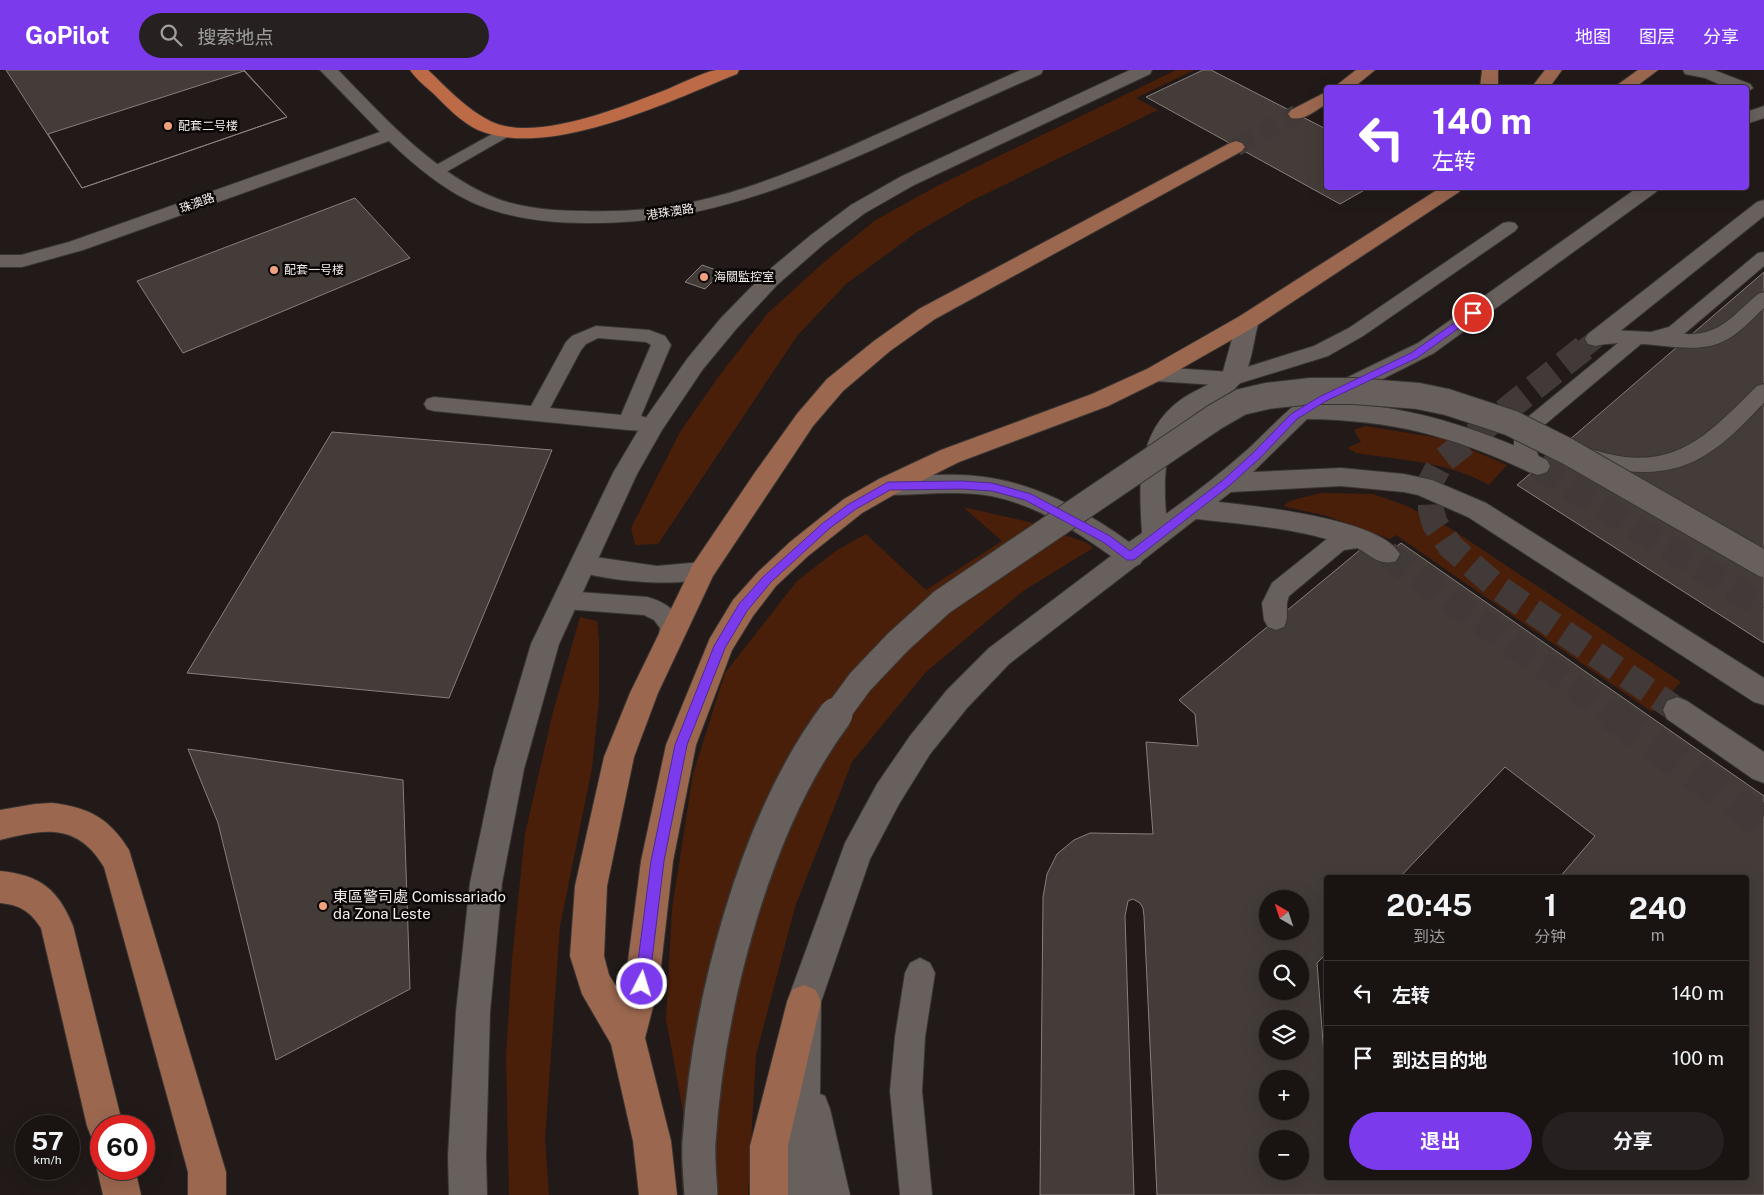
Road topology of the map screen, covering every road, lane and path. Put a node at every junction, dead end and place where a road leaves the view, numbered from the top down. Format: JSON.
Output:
{"nodes":[{"id":1,"x":328,"y":70,"type":"edge"},
{"id":2,"x":418,"y":70,"type":"edge"},
{"id":3,"x":731,"y":70,"type":"edge"},
{"id":4,"x":1035,"y":70,"type":"edge"},
{"id":5,"x":1144,"y":70,"type":"edge"},
{"id":6,"x":1367,"y":70,"type":"edge"},
{"id":7,"x":1490,"y":70,"type":"edge"},
{"id":8,"x":1554,"y":70,"type":"edge"},
{"id":9,"x":1652,"y":70,"type":"edge"},
{"id":10,"x":1691,"y":70,"type":"edge"},
{"id":11,"x":1345,"y":85,"type":"edge"},
{"id":12,"x":1489,"y":85,"type":"edge"},
{"id":13,"x":1542,"y":85,"type":"edge"},
{"id":14,"x":1626,"y":85,"type":"edge"},
{"id":15,"x":1738,"y":85,"type":"edge"},
{"id":16,"x":1749,"y":89,"type":"edge"},
{"id":17,"x":1764,"y":95,"type":"edge"},
{"id":18,"x":1324,"y":97,"type":"edge"},
{"id":19,"x":1764,"y":111,"type":"edge"},
{"id":20,"x":1297,"y":114,"type":"tunnel mouth"},
{"id":21,"x":1749,"y":118,"type":"edge"},
{"id":22,"x":505,"y":132,"type":"junction"},
{"id":23,"x":391,"y":134,"type":"junction"},
{"id":24,"x":1236,"y":146,"type":"tunnel mouth"},
{"id":25,"x":435,"y":172,"type":"junction"},
{"id":26,"x":1646,"y":190,"type":"edge"},
{"id":27,"x":1440,"y":191,"type":"edge"},
{"id":28,"x":1764,"y":206,"type":"edge"},
{"id":29,"x":1509,"y":227,"type":"dead end"},
{"id":30,"x":1764,"y":257,"type":"edge"},
{"id":31,"x":0,"y":261,"type":"edge"},
{"id":32,"x":1764,"y":298,"type":"edge"},
{"id":33,"x":1248,"y":321,"type":"junction"},
{"id":34,"x":1645,"y":337,"type":"junction"},
{"id":35,"x":1596,"y":338,"type":"joint"},
{"id":36,"x":1155,"y":374,"type":"junction"},
{"id":37,"x":1231,"y":379,"type":"junction"},
{"id":38,"x":1764,"y":391,"type":"edge"},
{"id":39,"x":434,"y":404,"type":"dead end"},
{"id":40,"x":1302,"y":411,"type":"junction"},
{"id":41,"x":537,"y":414,"type":"junction"},
{"id":42,"x":641,"y":424,"type":"junction"},
{"id":43,"x":1567,"y":450,"type":"junction"},
{"id":44,"x":1535,"y":464,"type":"joint"},
{"id":45,"x":1225,"y":484,"type":"junction"},
{"id":46,"x":888,"y":486,"type":"junction"},
{"id":47,"x":1193,"y":510,"type":"junction"},
{"id":48,"x":1155,"y":538,"type":"junction"},
{"id":49,"x":1364,"y":540,"type":"junction"},
{"id":50,"x":1387,"y":554,"type":"tunnel mouth"},
{"id":51,"x":1130,"y":557,"type":"junction"},
{"id":52,"x":581,"y":564,"type":"junction"},
{"id":53,"x":1764,"y":564,"type":"edge"},
{"id":54,"x":702,"y":571,"type":"junction"},
{"id":55,"x":565,"y":600,"type":"junction"},
{"id":56,"x":1276,"y":620,"type":"dead end"},
{"id":57,"x":671,"y":634,"type":"junction"},
{"id":58,"x":1764,"y":693,"type":"edge"},
{"id":59,"x":1677,"y":710,"type":"tunnel mouth"},
{"id":60,"x":1764,"y":769,"type":"edge"},
{"id":61,"x":0,"y":825,"type":"edge"},
{"id":62,"x":0,"y":887,"type":"edge"},
{"id":63,"x":920,"y":973,"type":"dead end"},
{"id":64,"x":804,"y":1002,"type":"junction"},
{"id":65,"x":627,"y":1038,"type":"junction"},
{"id":66,"x":803,"y":1068,"type":"junction"},
{"id":67,"x":102,"y":1115,"type":"edge"},
{"id":68,"x":119,"y":1180,"type":"edge"},
{"id":69,"x":209,"y":1187,"type":"edge"},
{"id":70,"x":122,"y":1195,"type":"edge"},
{"id":71,"x":468,"y":1195,"type":"edge"},
{"id":72,"x":658,"y":1195,"type":"edge"},
{"id":73,"x":701,"y":1195,"type":"edge"},
{"id":74,"x":769,"y":1195,"type":"edge"},
{"id":75,"x":803,"y":1195,"type":"edge"},
{"id":76,"x":831,"y":1195,"type":"edge"},
{"id":77,"x":916,"y":1195,"type":"edge"}],
"edges":[{"from":1,"to":23,"type":"street","name":"港珠澳路"},
{"from":2,"to":22,"type":"highway"},
{"from":3,"to":22,"type":"highway"},
{"from":4,"to":25,"type":"street","name":"港珠澳路"},
{"from":5,"to":42,"type":"street"},
{"from":6,"to":11,"type":"main road"},
{"from":7,"to":12,"type":"main road"},
{"from":8,"to":13,"type":"main road"},
{"from":9,"to":14,"type":"main road"},
{"from":10,"to":15,"type":"street"},
{"from":16,"to":17,"type":"street"},
{"from":18,"to":20,"type":"main road"},
{"from":19,"to":21,"type":"street"},
{"from":22,"to":25,"type":"lane"},
{"from":23,"to":25,"type":"street","name":"港珠澳路"},
{"from":23,"to":31,"type":"street","name":"珠澳路"},
{"from":24,"to":54,"type":"main road"},
{"from":26,"to":40,"type":"street"},
{"from":27,"to":33,"type":"main road"},
{"from":28,"to":35,"type":"street"},
{"from":29,"to":37,"type":"lane"},
{"from":30,"to":34,"type":"lane"},
{"from":32,"to":34,"type":"lane"},
{"from":33,"to":36,"type":"main road"},
{"from":33,"to":37,"type":"street"},
{"from":34,"to":35,"type":"lane"},
{"from":34,"to":44,"type":"lane"},
{"from":36,"to":37,"type":"lane"},
{"from":36,"to":46,"type":"main road"},
{"from":37,"to":48,"type":"street"},
{"from":38,"to":43,"type":"lane"},
{"from":39,"to":41,"type":"lane"},
{"from":40,"to":44,"type":"street"},
{"from":40,"to":45,"type":"street"},
{"from":41,"to":42,"type":"lane"},
{"from":41,"to":42,"type":"lane"},
{"from":42,"to":52,"type":"street"},
{"from":43,"to":53,"type":"street","bridge":true},
{"from":43,"to":73,"type":"street","bridge":true},
{"from":45,"to":47,"type":"street"},
{"from":45,"to":58,"type":"street"},
{"from":46,"to":51,"type":"street"},
{"from":46,"to":65,"type":"main road"},
{"from":47,"to":48,"type":"street"},
{"from":47,"to":49,"type":"street"},
{"from":48,"to":51,"type":"street"},
{"from":49,"to":50,"type":"street"},
{"from":49,"to":56,"type":"lane"},
{"from":51,"to":64,"type":"street"},
{"from":52,"to":54,"type":"lane"},
{"from":52,"to":55,"type":"street"},
{"from":54,"to":57,"type":"main road"},
{"from":55,"to":57,"type":"lane"},
{"from":55,"to":71,"type":"street"},
{"from":57,"to":65,"type":"main road"},
{"from":59,"to":60,"type":"street"},
{"from":61,"to":69,"type":"main road"},
{"from":62,"to":67,"type":"main road"},
{"from":63,"to":77,"type":"lane"},
{"from":64,"to":66,"type":"street"},
{"from":64,"to":74,"type":"main road"},
{"from":65,"to":72,"type":"main road"},
{"from":66,"to":75,"type":"street"},
{"from":66,"to":76,"type":"street"},
{"from":68,"to":70,"type":"main road"}]}
